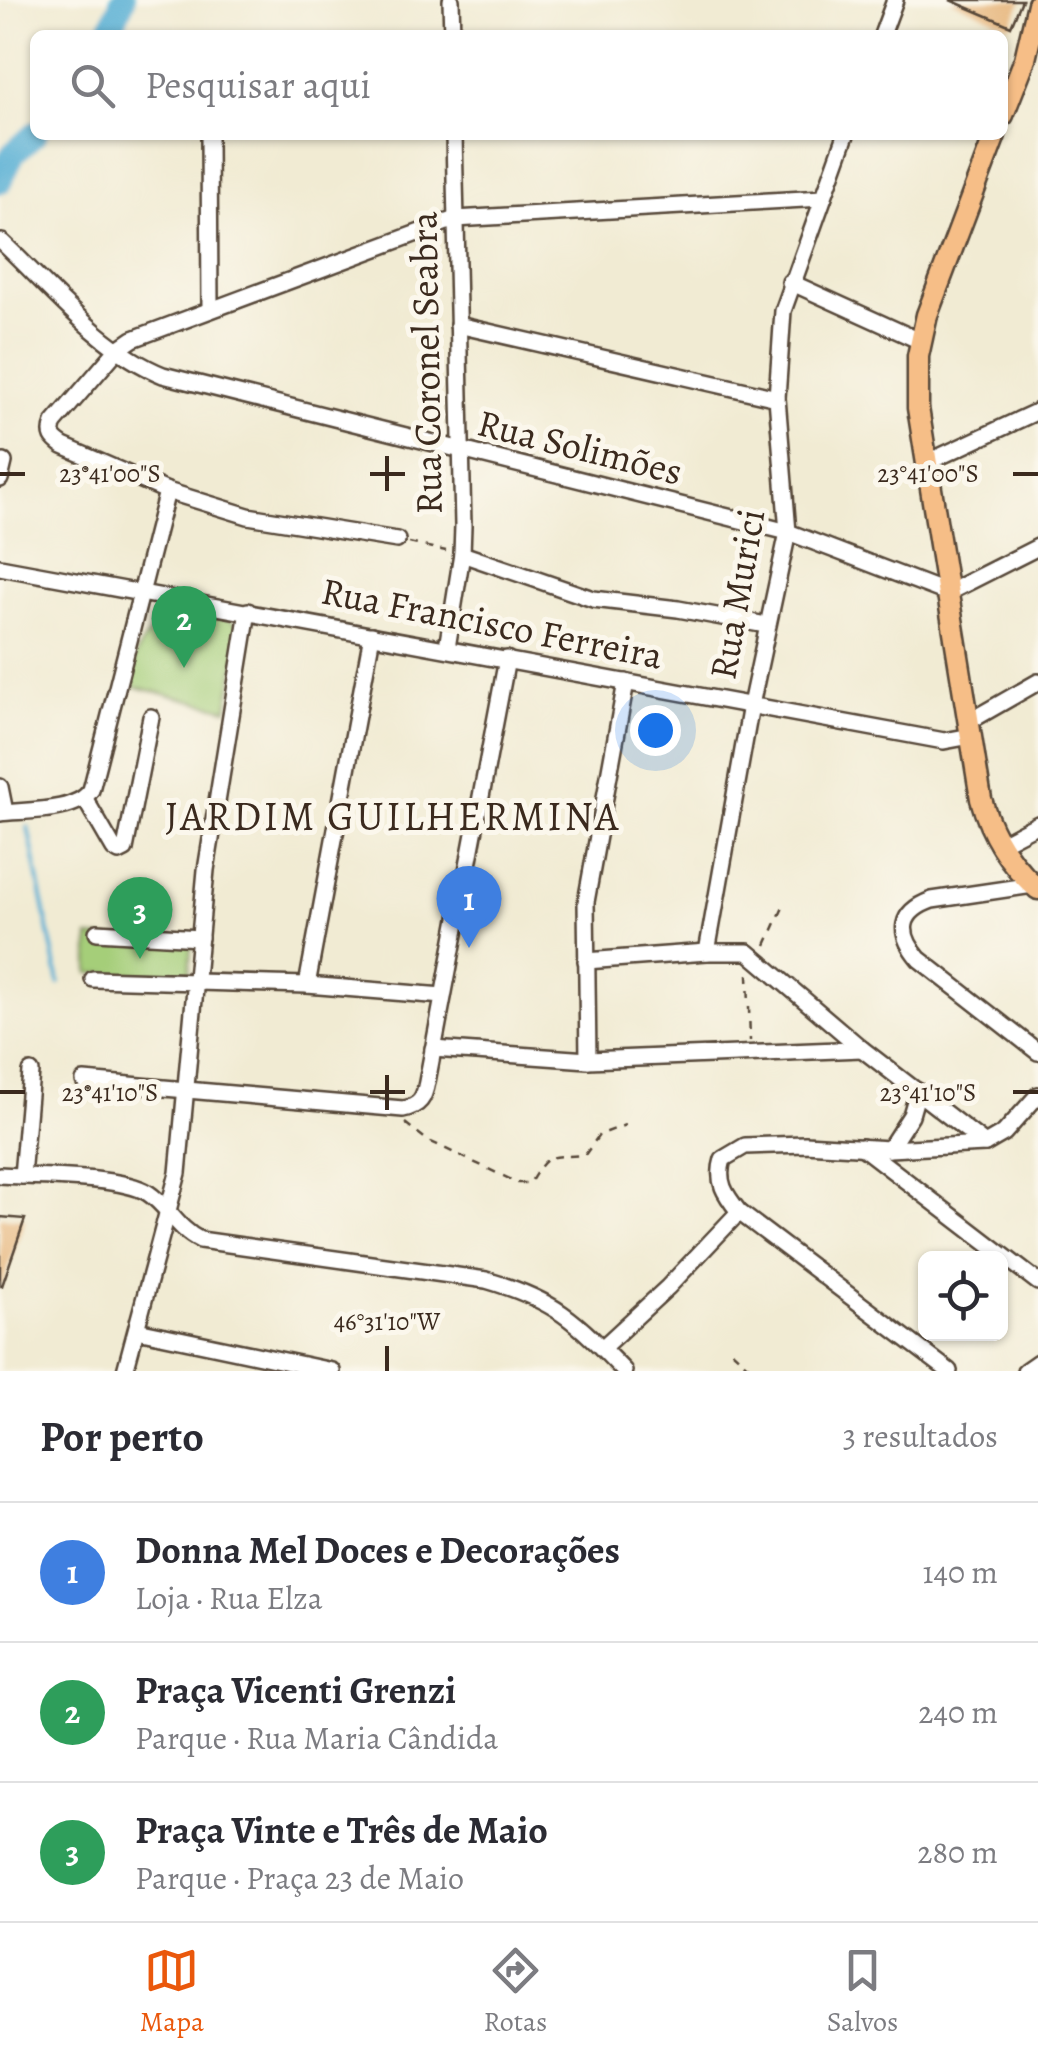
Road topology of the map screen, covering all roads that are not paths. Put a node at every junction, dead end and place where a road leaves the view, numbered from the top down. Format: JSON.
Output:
{"nodes":[{"id":1,"x":450,"y":0,"type":"edge"},
{"id":2,"x":895,"y":0,"type":"edge"},
{"id":3,"x":1038,"y":4,"type":"edge"},
{"id":4,"x":452,"y":30,"type":"edge"},
{"id":5,"x":884,"y":30,"type":"edge"},
{"id":6,"x":1032,"y":62,"type":"edge"},
{"id":7,"x":1008,"y":107,"type":"edge"},
{"id":8,"x":210,"y":140,"type":"edge"},
{"id":9,"x":454,"y":140,"type":"edge"},
{"id":10,"x":844,"y":140,"type":"edge"},
{"id":11,"x":993,"y":140,"type":"edge"},
{"id":12,"x":823,"y":198,"type":"junction"},
{"id":13,"x":455,"y":219,"type":"junction"},
{"id":14,"x":2,"y":242,"type":"edge"},
{"id":15,"x":790,"y":282,"type":"junction"},
{"id":16,"x":210,"y":308,"type":"junction"},
{"id":17,"x":458,"y":325,"type":"junction"},
{"id":18,"x":920,"y":341,"type":"junction"},
{"id":19,"x":117,"y":350,"type":"junction"},
{"id":20,"x":777,"y":398,"type":"junction"},
{"id":21,"x":1038,"y":411,"type":"edge"},
{"id":22,"x":461,"y":451,"type":"junction"},
{"id":23,"x":4,"y":462,"type":"dead end"},
{"id":24,"x":926,"y":463,"type":"junction"},
{"id":25,"x":0,"y":480,"type":"edge"},
{"id":26,"x":167,"y":491,"type":"junction"},
{"id":27,"x":788,"y":532,"type":"junction"},
{"id":28,"x":397,"y":540,"type":"road end"},
{"id":29,"x":1038,"y":547,"type":"edge"},
{"id":30,"x":462,"y":554,"type":"junction"},
{"id":31,"x":0,"y":566,"type":"edge"},
{"id":32,"x":142,"y":592,"type":"junction"},
{"id":33,"x":947,"y":593,"type":"junction"},
{"id":34,"x":248,"y":611,"type":"junction"},
{"id":35,"x":766,"y":625,"type":"junction"},
{"id":36,"x":372,"y":634,"type":"junction"},
{"id":37,"x":447,"y":648,"type":"junction"},
{"id":38,"x":507,"y":659,"type":"junction"},
{"id":39,"x":626,"y":682,"type":"junction"},
{"id":40,"x":1038,"y":682,"type":"edge"},
{"id":41,"x":751,"y":705,"type":"junction"},
{"id":42,"x":152,"y":717,"type":"dead end"},
{"id":43,"x":970,"y":729,"type":"junction"},
{"id":44,"x":0,"y":788,"type":"edge"},
{"id":45,"x":85,"y":799,"type":"junction"},
{"id":46,"x":2,"y":812,"type":"edge"},
{"id":47,"x":1038,"y":824,"type":"edge"},
{"id":48,"x":998,"y":844,"type":"junction"},
{"id":49,"x":1036,"y":887,"type":"edge"},
{"id":50,"x":97,"y":932,"type":"dead end"},
{"id":51,"x":200,"y":938,"type":"junction"},
{"id":52,"x":707,"y":952,"type":"junction"},
{"id":53,"x":586,"y":961,"type":"junction"},
{"id":54,"x":93,"y":978,"type":"dead end"},
{"id":55,"x":196,"y":980,"type":"junction"},
{"id":56,"x":306,"y":984,"type":"junction"},
{"id":57,"x":443,"y":996,"type":"junction"},
{"id":58,"x":433,"y":1049,"type":"junction"},
{"id":59,"x":862,"y":1049,"type":"junction"},
{"id":60,"x":1038,"y":1052,"type":"edge"},
{"id":61,"x":588,"y":1060,"type":"junction"},
{"id":62,"x":31,"y":1072,"type":"dead end"},
{"id":63,"x":84,"y":1081,"type":"dead end"},
{"id":64,"x":188,"y":1087,"type":"junction"},
{"id":65,"x":918,"y":1091,"type":"junction"},
{"id":66,"x":1038,"y":1095,"type":"edge"},
{"id":67,"x":986,"y":1144,"type":"junction"},
{"id":68,"x":862,"y":1147,"type":"junction"},
{"id":69,"x":889,"y":1149,"type":"junction"},
{"id":70,"x":0,"y":1175,"type":"edge"},
{"id":71,"x":22,"y":1176,"type":"junction"},
{"id":72,"x":739,"y":1212,"type":"junction"},
{"id":73,"x":169,"y":1215,"type":"junction"},
{"id":74,"x":1038,"y":1281,"type":"edge"},
{"id":75,"x":137,"y":1330,"type":"junction"},
{"id":76,"x":602,"y":1348,"type":"junction"},
{"id":77,"x":1038,"y":1362,"type":"edge"},
{"id":78,"x":124,"y":1371,"type":"edge"},
{"id":79,"x":332,"y":1371,"type":"edge"},
{"id":80,"x":624,"y":1371,"type":"edge"},
{"id":81,"x":949,"y":1371,"type":"edge"},
{"id":82,"x":1025,"y":1371,"type":"edge"}],
"edges":[{"from":1,"to":4,"type":"street"},
{"from":2,"to":5,"type":"street"},
{"from":3,"to":6,"type":"main road"},
{"from":6,"to":7,"type":"main road"},
{"from":8,"to":16,"type":"street"},
{"from":9,"to":13,"type":"street","name":"Rua Coronel Seabra"},
{"from":10,"to":12,"type":"street","name":"Rua Murici"},
{"from":11,"to":18,"type":"main road"},
{"from":12,"to":13,"type":"street"},
{"from":12,"to":15,"type":"street","name":"Rua Murici"},
{"from":13,"to":16,"type":"street"},
{"from":13,"to":17,"type":"street","name":"Rua Coronel Seabra"},
{"from":14,"to":19,"type":"street","name":"Rua Solimões"},
{"from":15,"to":18,"type":"street"},
{"from":15,"to":20,"type":"street","name":"Rua Murici"},
{"from":16,"to":19,"type":"street"},
{"from":17,"to":20,"type":"street"},
{"from":17,"to":22,"type":"street","name":"Rua Coronel Seabra"},
{"from":18,"to":24,"type":"main road"},
{"from":19,"to":22,"type":"street","name":"Rua Solimões"},
{"from":19,"to":26,"type":"street"},
{"from":20,"to":27,"type":"street","name":"Rua Murici"},
{"from":21,"to":24,"type":"street"},
{"from":22,"to":27,"type":"street","name":"Rua Solimões"},
{"from":22,"to":30,"type":"street","name":"Rua Coronel Seabra"},
{"from":23,"to":25,"type":"street"},
{"from":24,"to":33,"type":"main road"},
{"from":26,"to":28,"type":"street"},
{"from":26,"to":32,"type":"street"},
{"from":27,"to":33,"type":"street","name":"Rua Solimões"},
{"from":27,"to":35,"type":"street","name":"Rua Murici"},
{"from":29,"to":33,"type":"street"},
{"from":30,"to":35,"type":"street"},
{"from":30,"to":37,"type":"street","name":"Rua Coronel Seabra"},
{"from":31,"to":32,"type":"street","name":"Rua Francisco Ferreira"},
{"from":32,"to":34,"type":"street","name":"Rua Francisco Ferreira"},
{"from":32,"to":45,"type":"street"},
{"from":33,"to":43,"type":"main road"},
{"from":34,"to":36,"type":"street","name":"Rua Francisco Ferreira"},
{"from":34,"to":51,"type":"street"},
{"from":35,"to":41,"type":"street","name":"Rua Murici"},
{"from":36,"to":37,"type":"street","name":"Rua Francisco Ferreira"},
{"from":36,"to":56,"type":"street"},
{"from":37,"to":38,"type":"street","name":"Rua Francisco Ferreira"},
{"from":38,"to":39,"type":"street","name":"Rua Francisco Ferreira"},
{"from":38,"to":57,"type":"street"},
{"from":39,"to":41,"type":"street","name":"Rua Francisco Ferreira"},
{"from":39,"to":53,"type":"street"},
{"from":40,"to":43,"type":"street"},
{"from":41,"to":43,"type":"street","name":"Rua Francisco Ferreira"},
{"from":41,"to":52,"type":"street","name":"Rua Murici"},
{"from":42,"to":45,"type":"street"},
{"from":43,"to":48,"type":"main road"},
{"from":44,"to":46,"type":"street"},
{"from":45,"to":46,"type":"street"},
{"from":47,"to":48,"type":"street"},
{"from":48,"to":49,"type":"main road"},
{"from":49,"to":60,"type":"street"},
{"from":50,"to":51,"type":"street"},
{"from":51,"to":55,"type":"street"},
{"from":52,"to":53,"type":"street"},
{"from":52,"to":59,"type":"street"},
{"from":53,"to":61,"type":"street"},
{"from":54,"to":55,"type":"street"},
{"from":55,"to":56,"type":"street"},
{"from":55,"to":64,"type":"street"},
{"from":56,"to":57,"type":"street"},
{"from":57,"to":58,"type":"street"},
{"from":58,"to":61,"type":"street"},
{"from":58,"to":64,"type":"street"},
{"from":59,"to":61,"type":"street"},
{"from":59,"to":65,"type":"street"},
{"from":62,"to":71,"type":"street"},
{"from":63,"to":64,"type":"street"},
{"from":64,"to":73,"type":"street"},
{"from":65,"to":67,"type":"street"},
{"from":65,"to":69,"type":"street"},
{"from":66,"to":67,"type":"street"},
{"from":67,"to":69,"type":"street"},
{"from":68,"to":69,"type":"street"},
{"from":68,"to":72,"type":"street"},
{"from":68,"to":74,"type":"street"},
{"from":70,"to":71,"type":"street"},
{"from":71,"to":73,"type":"street"},
{"from":72,"to":76,"type":"street"},
{"from":72,"to":81,"type":"street"},
{"from":73,"to":75,"type":"street"},
{"from":73,"to":76,"type":"street"},
{"from":75,"to":78,"type":"street"},
{"from":75,"to":79,"type":"street"},
{"from":76,"to":80,"type":"street"},
{"from":77,"to":82,"type":"street"}]}
